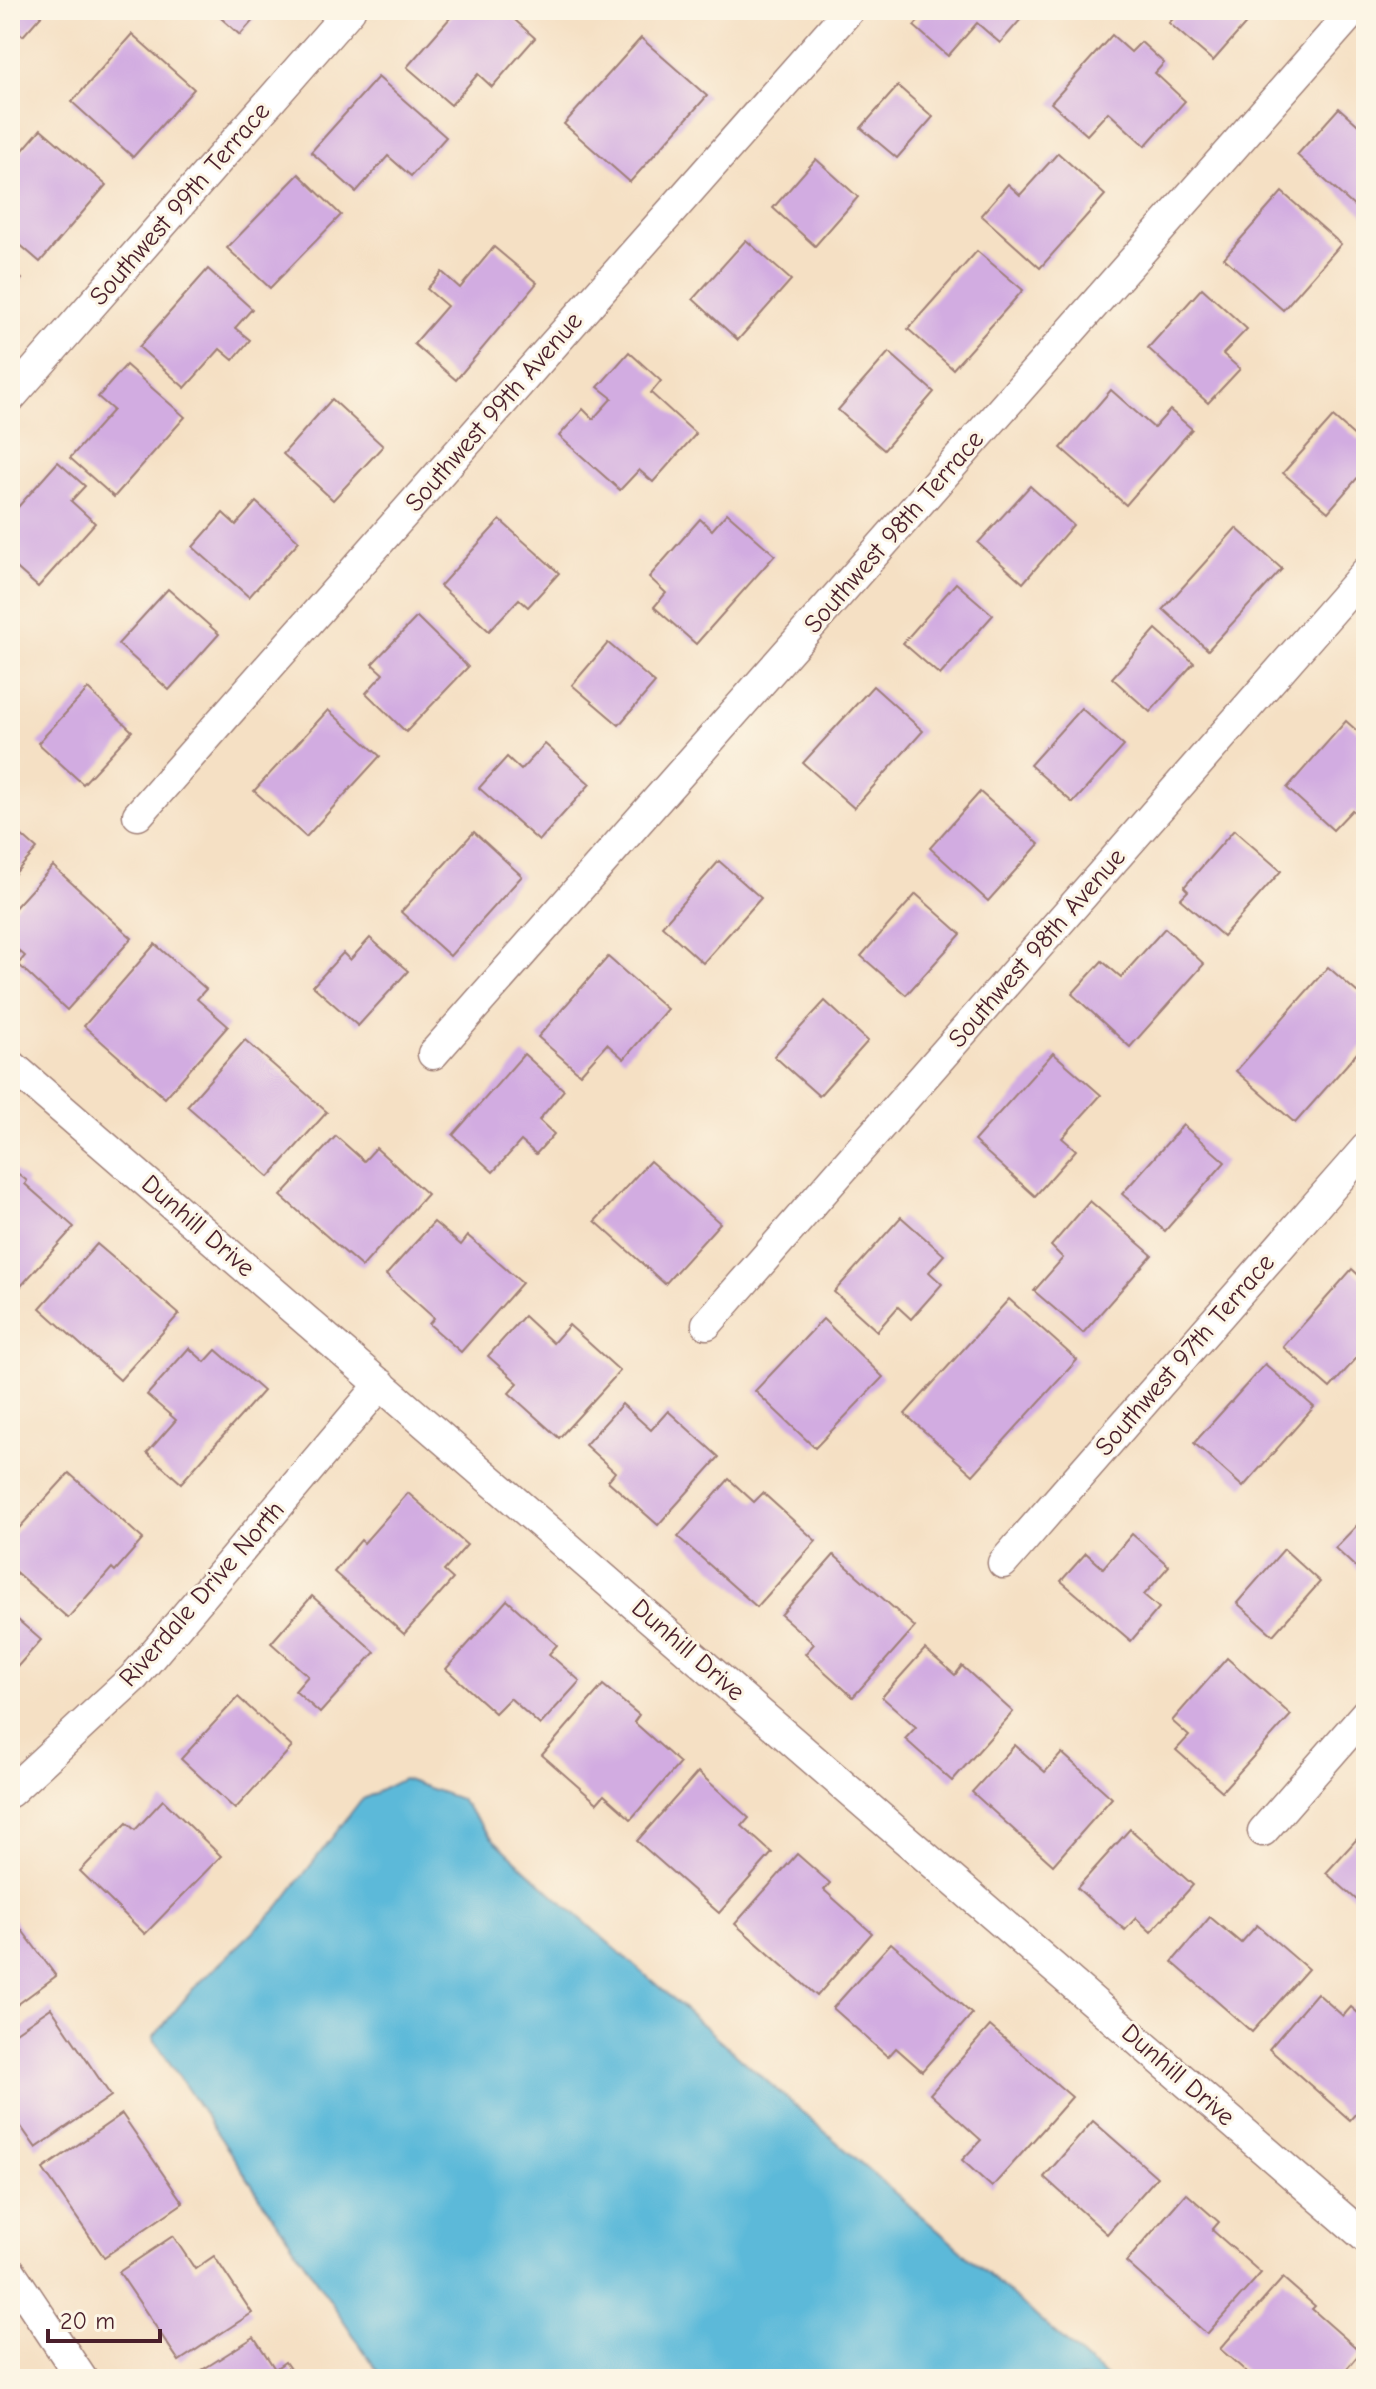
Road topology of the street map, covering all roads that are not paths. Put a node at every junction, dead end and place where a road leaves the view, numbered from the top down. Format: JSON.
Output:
{"nodes":[{"id":1,"x":350,"y":10,"type":"edge"},
{"id":2,"x":849,"y":10,"type":"edge"},
{"id":3,"x":1354,"y":10,"type":"edge"},
{"id":4,"x":10,"y":398,"type":"edge"},
{"id":5,"x":1366,"y":572,"type":"edge"},
{"id":6,"x":138,"y":815,"type":"dead end"},
{"id":7,"x":433,"y":1054,"type":"dead end"},
{"id":8,"x":10,"y":1064,"type":"edge"},
{"id":9,"x":1366,"y":1148,"type":"edge"},
{"id":10,"x":707,"y":1324,"type":"dead end"},
{"id":11,"x":381,"y":1384,"type":"junction"},
{"id":12,"x":1003,"y":1563,"type":"dead end"},
{"id":13,"x":1366,"y":1713,"type":"edge"},
{"id":14,"x":10,"y":1792,"type":"edge"},
{"id":15,"x":1263,"y":1831,"type":"dead end"},
{"id":16,"x":1366,"y":2238,"type":"edge"},
{"id":17,"x":10,"y":2271,"type":"edge"},
{"id":18,"x":82,"y":2379,"type":"edge"}],
"edges":[{"from":1,"to":4,"type":"street","name":"Southwest 99th Terrace"},
{"from":2,"to":6,"type":"street","name":"Southwest 99th Avenue"},
{"from":3,"to":7,"type":"street","name":"Southwest 98th Terrace"},
{"from":5,"to":10,"type":"street","name":"Southwest 98th Avenue"},
{"from":8,"to":11,"type":"street","name":"Dunhill Drive"},
{"from":9,"to":12,"type":"street","name":"Southwest 97th Terrace"},
{"from":11,"to":14,"type":"street","name":"Riverdale Drive North"},
{"from":11,"to":16,"type":"street","name":"Dunhill Drive"},
{"from":13,"to":15,"type":"street"},
{"from":17,"to":18,"type":"street"}]}
